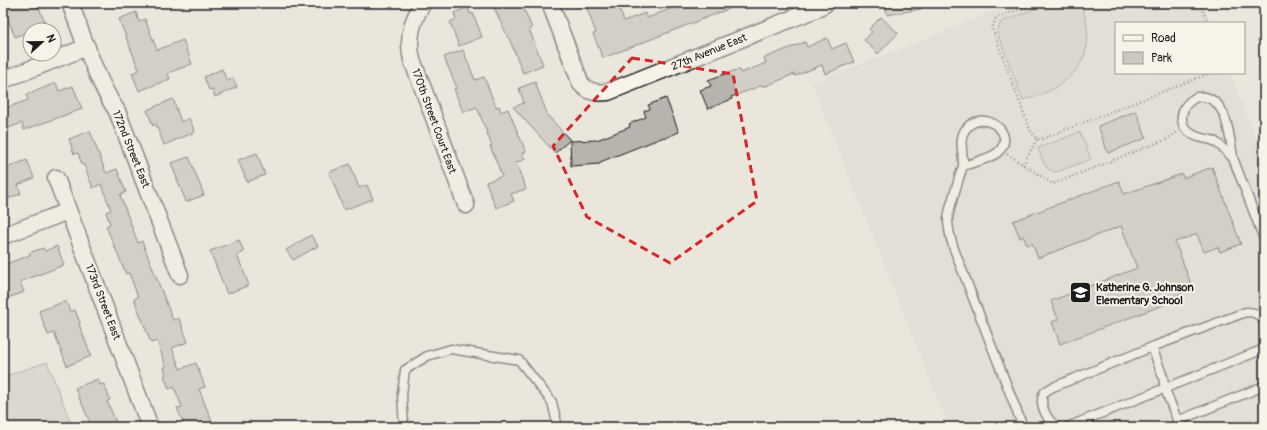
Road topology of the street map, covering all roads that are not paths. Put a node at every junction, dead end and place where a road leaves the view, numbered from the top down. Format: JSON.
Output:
{"nodes":[{"id":1,"x":70,"y":3,"type":"edge"},
{"id":2,"x":423,"y":3,"type":"edge"},
{"id":3,"x":550,"y":3,"type":"edge"},
{"id":4,"x":826,"y":3,"type":"edge"},
{"id":5,"x":87,"y":47,"type":"junction"},
{"id":6,"x":4,"y":78,"type":"edge"},
{"id":7,"x":1233,"y":158,"type":"junction"},
{"id":8,"x":963,"y":166,"type":"junction"},
{"id":9,"x":56,"y":178,"type":"dead end"},
{"id":10,"x":466,"y":205,"type":"dead end"},
{"id":11,"x":68,"y":210,"type":"junction"},
{"id":12,"x":3,"y":236,"type":"edge"},
{"id":13,"x":1264,"y":239,"type":"edge"},
{"id":14,"x":180,"y":275,"type":"dead end"},
{"id":15,"x":1264,"y":321,"type":"edge"},
{"id":16,"x":1152,"y":347,"type":"junction"},
{"id":17,"x":1264,"y":349,"type":"edge"},
{"id":18,"x":1264,"y":386,"type":"edge"},
{"id":19,"x":1165,"y":389,"type":"junction"},
{"id":20,"x":1179,"y":424,"type":"edge"},
{"id":21,"x":150,"y":427,"type":"edge"},
{"id":22,"x":404,"y":427,"type":"edge"},
{"id":23,"x":558,"y":427,"type":"edge"},
{"id":24,"x":1023,"y":427,"type":"edge"},
{"id":25,"x":1057,"y":427,"type":"edge"},
{"id":26,"x":1068,"y":427,"type":"edge"}],
"edges":[{"from":1,"to":5,"type":"street","name":"172nd Street East"},
{"from":2,"to":10,"type":"street","name":"170th Street Court East"},
{"from":3,"to":4,"type":"street","name":"27th Avenue East"},
{"from":5,"to":6,"type":"street"},
{"from":5,"to":14,"type":"street","name":"172nd Street East"},
{"from":7,"to":7,"type":"lane"},
{"from":7,"to":13,"type":"lane"},
{"from":8,"to":8,"type":"lane"},
{"from":8,"to":24,"type":"lane"},
{"from":9,"to":11,"type":"street","name":"173rd Street East"},
{"from":11,"to":12,"type":"street"},
{"from":11,"to":21,"type":"street","name":"173rd Street East"},
{"from":15,"to":16,"type":"lane"},
{"from":16,"to":19,"type":"lane"},
{"from":16,"to":25,"type":"lane"},
{"from":17,"to":19,"type":"lane"},
{"from":18,"to":20,"type":"lane"},
{"from":19,"to":20,"type":"lane"},
{"from":19,"to":26,"type":"lane"},
{"from":22,"to":23,"type":"lane"}]}
